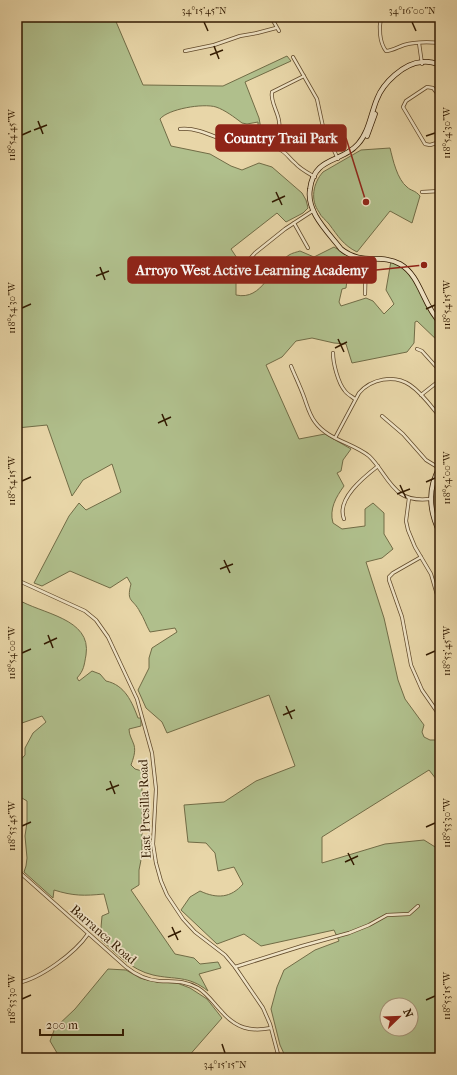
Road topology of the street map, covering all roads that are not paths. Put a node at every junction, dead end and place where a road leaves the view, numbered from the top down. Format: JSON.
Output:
{"nodes":[{"id":1,"x":271,"y":17,"type":"edge"},
{"id":2,"x":381,"y":17,"type":"edge"},
{"id":3,"x":276,"y":28,"type":"junction"},
{"id":4,"x":440,"y":30,"type":"edge"},
{"id":5,"x":278,"y":31,"type":"dead end"},
{"id":6,"x":419,"y":43,"type":"junction"},
{"id":7,"x":439,"y":43,"type":"edge"},
{"id":8,"x":185,"y":51,"type":"dead end"},
{"id":9,"x":293,"y":57,"type":"dead end"},
{"id":10,"x":422,"y":63,"type":"junction"},
{"id":11,"x":440,"y":66,"type":"edge"},
{"id":12,"x":304,"y":76,"type":"junction"},
{"id":13,"x":440,"y":97,"type":"edge"},
{"id":14,"x":323,"y":127,"type":"junction"},
{"id":15,"x":180,"y":129,"type":"dead end"},
{"id":16,"x":306,"y":133,"type":"dead end"},
{"id":17,"x":440,"y":142,"type":"edge"},
{"id":18,"x":275,"y":147,"type":"junction"},
{"id":19,"x":338,"y":158,"type":"junction"},
{"id":20,"x":315,"y":176,"type":"junction"},
{"id":21,"x":440,"y":191,"type":"edge"},
{"id":22,"x":422,"y":192,"type":"dead end"},
{"id":23,"x":314,"y":210,"type":"junction"},
{"id":24,"x":294,"y":223,"type":"junction"},
{"id":25,"x":308,"y":248,"type":"dead end"},
{"id":26,"x":366,"y":258,"type":"junction"},
{"id":27,"x":243,"y":274,"type":"dead end"},
{"id":28,"x":365,"y":294,"type":"dead end"},
{"id":29,"x":440,"y":321,"type":"edge"},
{"id":30,"x":417,"y":349,"type":"dead end"},
{"id":31,"x":333,"y":353,"type":"dead end"},
{"id":32,"x":291,"y":366,"type":"dead end"},
{"id":33,"x":440,"y":371,"type":"edge"},
{"id":34,"x":440,"y":380,"type":"edge"},
{"id":35,"x":421,"y":395,"type":"junction"},
{"id":36,"x":355,"y":399,"type":"junction"},
{"id":37,"x":382,"y":416,"type":"dead end"},
{"id":38,"x":440,"y":417,"type":"edge"},
{"id":39,"x":335,"y":438,"type":"junction"},
{"id":40,"x":378,"y":466,"type":"junction"},
{"id":41,"x":440,"y":467,"type":"edge"},
{"id":42,"x":410,"y":498,"type":"junction"},
{"id":43,"x":430,"y":499,"type":"junction"},
{"id":44,"x":344,"y":519,"type":"dead end"},
{"id":45,"x":440,"y":533,"type":"edge"},
{"id":46,"x":421,"y":557,"type":"junction"},
{"id":47,"x":17,"y":580,"type":"edge"},
{"id":48,"x":440,"y":605,"type":"edge"},
{"id":49,"x":440,"y":716,"type":"edge"},
{"id":50,"x":17,"y":870,"type":"edge"},
{"id":51,"x":418,"y":906,"type":"dead end"},
{"id":52,"x":88,"y":934,"type":"junction"},
{"id":53,"x":235,"y":967,"type":"junction"},
{"id":54,"x":17,"y":983,"type":"edge"},
{"id":55,"x":271,"y":1028,"type":"junction"},
{"id":56,"x":279,"y":1058,"type":"edge"}],
"edges":[{"from":1,"to":3,"type":"street"},
{"from":2,"to":6,"type":"street"},
{"from":3,"to":5,"type":"street"},
{"from":3,"to":8,"type":"street"},
{"from":4,"to":7,"type":"street"},
{"from":6,"to":7,"type":"street"},
{"from":6,"to":10,"type":"street"},
{"from":9,"to":12,"type":"street"},
{"from":10,"to":11,"type":"street"},
{"from":10,"to":19,"type":"street"},
{"from":12,"to":14,"type":"street"},
{"from":12,"to":18,"type":"street"},
{"from":13,"to":17,"type":"street"},
{"from":14,"to":16,"type":"street"},
{"from":14,"to":19,"type":"street"},
{"from":15,"to":18,"type":"street"},
{"from":18,"to":20,"type":"street"},
{"from":19,"to":20,"type":"street"},
{"from":20,"to":23,"type":"street"},
{"from":21,"to":22,"type":"street"},
{"from":23,"to":24,"type":"street"},
{"from":23,"to":26,"type":"street"},
{"from":24,"to":25,"type":"street"},
{"from":24,"to":27,"type":"street"},
{"from":26,"to":28,"type":"street"},
{"from":26,"to":29,"type":"street"},
{"from":30,"to":33,"type":"street"},
{"from":31,"to":36,"type":"street"},
{"from":32,"to":39,"type":"street"},
{"from":34,"to":35,"type":"street"},
{"from":35,"to":36,"type":"street"},
{"from":35,"to":38,"type":"street"},
{"from":36,"to":39,"type":"street"},
{"from":37,"to":41,"type":"street"},
{"from":39,"to":40,"type":"street"},
{"from":40,"to":42,"type":"street"},
{"from":40,"to":44,"type":"street"},
{"from":41,"to":43,"type":"street"},
{"from":42,"to":43,"type":"street"},
{"from":42,"to":46,"type":"street"},
{"from":43,"to":45,"type":"street"},
{"from":46,"to":48,"type":"street"},
{"from":46,"to":49,"type":"street"},
{"from":47,"to":53,"type":"street","name":"East Presilla Road"},
{"from":50,"to":52,"type":"street","name":"Barranca Road"},
{"from":51,"to":53,"type":"street"},
{"from":52,"to":54,"type":"street"},
{"from":52,"to":55,"type":"street","name":"Barranca Road"},
{"from":53,"to":55,"type":"street","name":"East Presilla Road"},
{"from":55,"to":56,"type":"street","name":"East Presilla Road"}]}
